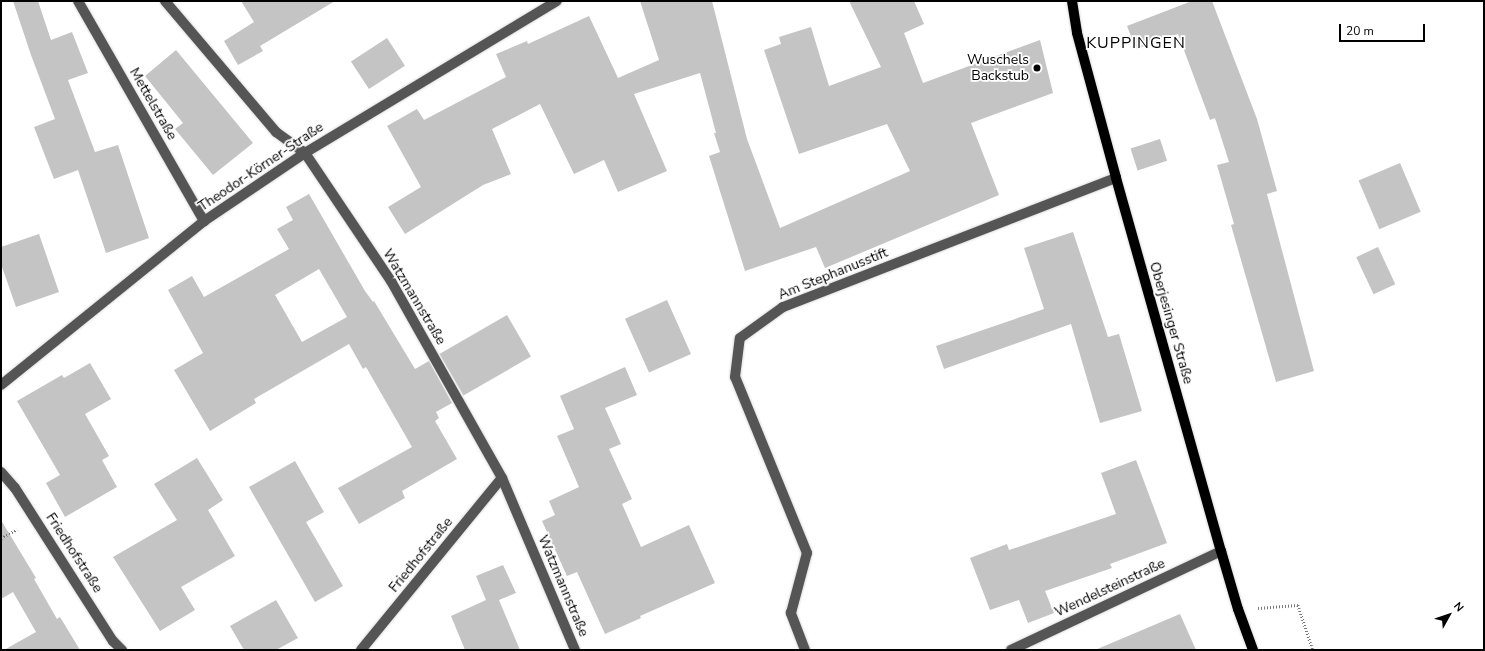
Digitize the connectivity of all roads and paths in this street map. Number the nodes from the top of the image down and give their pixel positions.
1 (78, 1) edge
2 (165, 1) edge
3 (557, 1) edge
4 (1072, 1) edge
5 (305, 153) junction
6 (1116, 178) junction
7 (204, 221) junction
8 (1, 386) edge
9 (1, 472) edge
10 (502, 478) junction
11 (1221, 551) junction
12 (1238, 609) junction
13 (122, 650) edge
14 (361, 650) edge
15 (575, 650) edge
16 (805, 650) edge
17 (1011, 650) edge
18 (1253, 650) edge
19 (1313, 650) edge

1 - 7 street, Mettelstraße
2 - 5 street, Watzmannstraße
3 - 5 street, Theodor-Körner-Straße
4 - 6 main road, Oberjesinger Straße
5 - 7 street, Theodor-Körner-Straße
5 - 10 street, Watzmannstraße
6 - 11 main road, Oberjesinger Straße
6 - 16 street, Am Stephanusstift
7 - 8 street, Theodor-Körner-Straße
9 - 13 street, Friedhofstraße
10 - 14 street, Friedhofstraße
10 - 15 street, Watzmannstraße
11 - 12 main road, Oberjesinger Straße
11 - 17 street, Wendelsteinstraße
12 - 18 main road, Oberjesinger Straße
12 - 19 path

